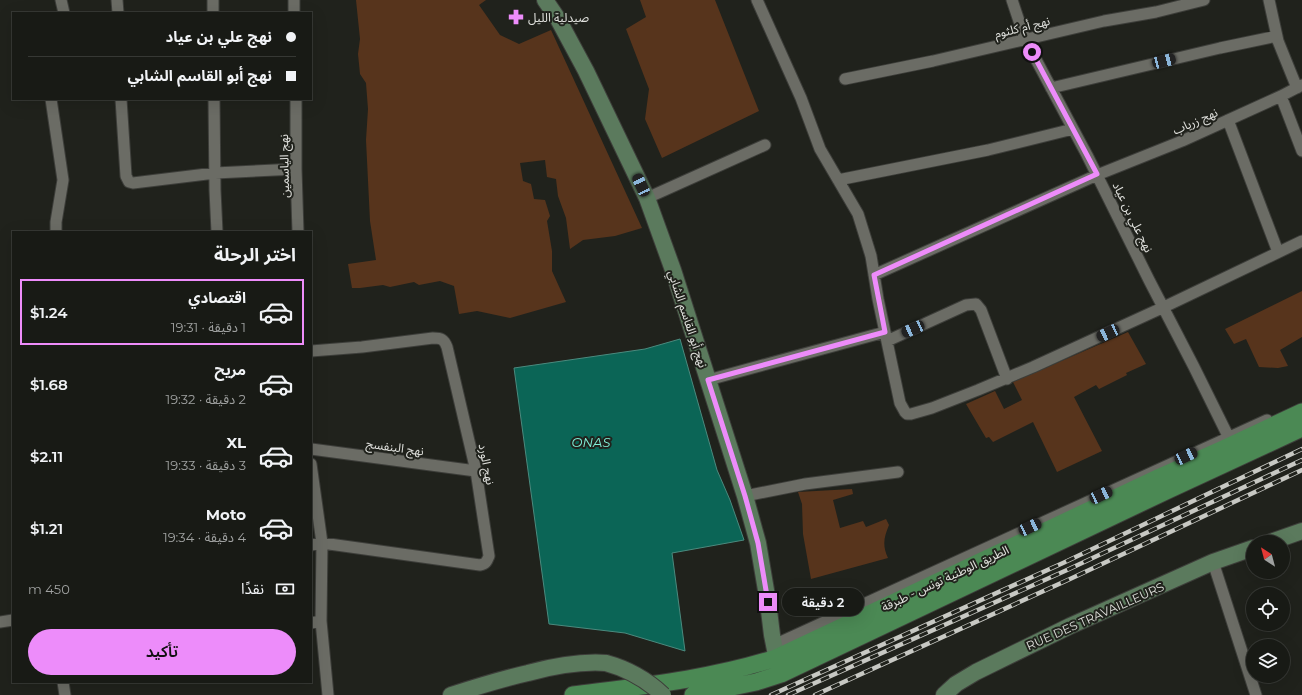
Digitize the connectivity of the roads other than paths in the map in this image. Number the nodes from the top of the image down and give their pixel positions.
1 (61, 0) edge
2 (117, 0) edge
3 (213, 0) edge
4 (294, 0) edge
5 (544, 0) edge
6 (757, 0) edge
7 (1012, 0) edge
8 (1204, 0) edge
9 (1269, 0) edge
10 (64, 12) edge
11 (118, 12) edge
12 (213, 12) edge
13 (294, 12) edge
14 (1277, 36) junction
15 (1025, 39) junction
16 (845, 79) dead end
17 (1299, 86) edge
18 (1051, 88) junction
19 (1281, 96) junction
20 (51, 100) edge
21 (121, 100) edge
22 (214, 100) edge
23 (296, 100) edge
24 (1228, 120) junction
25 (1073, 129) junction
26 (765, 146) dead end
27 (1302, 151) edge
28 (296, 169) junction
29 (215, 173) junction
30 (1097, 174) junction
31 (838, 180) junction
32 (647, 198) junction
33 (56, 231) edge
34 (217, 231) edge
35 (298, 231) edge
36 (1302, 241) edge
37 (1278, 252) junction
38 (874, 275) junction
39 (1164, 307) junction
40 (886, 337) junction
41 (312, 351) edge
42 (1007, 379) junction
43 (708, 380) junction
44 (1302, 404) edge
45 (1302, 412) edge
46 (1302, 428) edge
47 (1230, 440) junction
48 (312, 449) edge
49 (476, 471) junction
50 (898, 472) dead end
51 (312, 480) edge
52 (745, 496) junction
53 (1302, 531) edge
54 (1290, 535) edge
55 (316, 544) edge
56 (1246, 550) edge
57 (1213, 562) junction
58 (12, 620) edge
59 (0, 622) edge
60 (316, 622) edge
61 (775, 651) junction
62 (780, 674) junction
63 (64, 683) edge
64 (65, 695) edge
65 (328, 695) edge
66 (451, 695) edge
67 (573, 695) edge
68 (663, 695) edge
69 (693, 695) edge
70 (944, 695) edge
71 (1256, 695) edge

1 - 10 street
2 - 11 street
3 - 12 street
4 - 13 street
5 - 32 street, نهج أبو القاسم الشابي
6 - 31 street
7 - 15 street, نهج علي بن عياد
8 - 15 street, نهج أم كلثوم
9 - 14 street
14 - 17 street
14 - 18 street
15 - 16 street, نهج أم كلثوم
15 - 18 street, نهج علي بن عياد
17 - 19 street, نهج زرياب
18 - 25 street, نهج علي بن عياد
19 - 24 street, نهج زرياب
19 - 27 street
20 - 33 street
21 - 29 street
22 - 29 street
23 - 28 street, نهج الياسمين
24 - 30 street, نهج زرياب
24 - 37 street
25 - 30 street, نهج علي بن عياد
25 - 31 street
26 - 32 street
28 - 29 street
28 - 35 street, نهج الياسمين
29 - 34 street
30 - 38 street, نهج زرياب
30 - 39 street, نهج علي بن عياد
31 - 38 street
32 - 43 street, نهج أبو القاسم الشابي
36 - 37 street
37 - 39 street
38 - 40 street
39 - 42 street
39 - 47 street, نهج علي بن عياد
40 - 42 street
40 - 42 street
40 - 43 street
41 - 49 street, نهج الورد
43 - 52 street, نهج أبو القاسم الشابي
44 - 47 street
45 - 47 main road, الطريق الوطنية تونس - طبرقة
46 - 62 main road, الطريق الوطنية تونس - طبرقة
47 - 61 main road, الطريق الوطنية تونس - طبرقة
48 - 49 street, نهج البنفسج
49 - 55 street, نهج الورد
50 - 52 street
51 - 55 street
52 - 61 street, نهج أبو القاسم الشابي
53 - 54 street
55 - 60 street
56 - 57 street, RUE DES TRAVAILLEURS
57 - 70 street, RUE DES TRAVAILLEURS
57 - 71 street
58 - 59 street
60 - 65 street
61 - 62 street, نهج أبو القاسم الشابي
61 - 67 main road, الطريق الوطنية تونس - طبرقة
62 - 69 main road, الطريق الوطنية تونس - طبرقة
63 - 64 street
66 - 68 street, bridge

